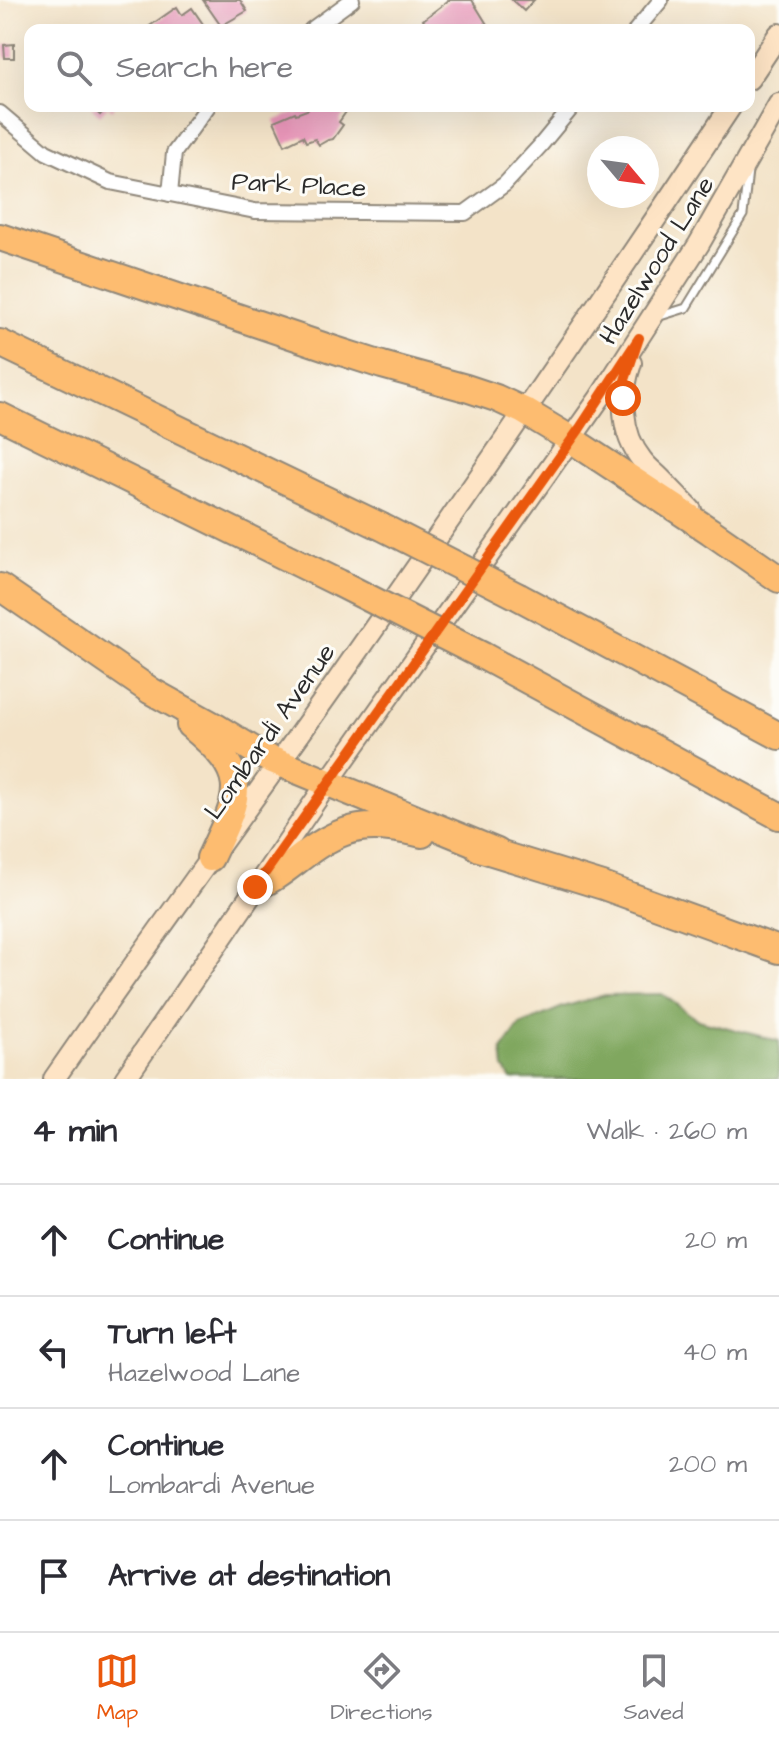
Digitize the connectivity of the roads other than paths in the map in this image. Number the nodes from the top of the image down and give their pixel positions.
1 (352, 0) edge
2 (661, 0) edge
3 (319, 24) edge
4 (641, 24) edge
5 (779, 34) edge
6 (755, 70) edge
7 (779, 104) edge
8 (204, 112) edge
9 (568, 112) edge
10 (727, 112) edge
11 (0, 113) edge
12 (170, 194) junction
13 (0, 237) edge
14 (639, 338) junction
15 (0, 343) edge
16 (524, 411) junction
17 (0, 416) edge
18 (572, 440) junction
19 (710, 531) junction
20 (779, 579) edge
21 (0, 587) edge
22 (151, 691) junction
23 (779, 736) edge
24 (278, 763) junction
25 (327, 784) junction
26 (779, 816) edge
27 (497, 852) junction
28 (210, 858) junction
29 (255, 887) junction
30 (779, 950) edge
31 (54, 1079) edge
32 (125, 1079) edge

1 - 3 street
2 - 4 street
5 - 6 main road
7 - 14 main road, Hazelwood Lane
8 - 12 street
9 - 12 street, Park Place
10 - 16 main road, Hazelwood Lane
11 - 12 street, Park Place
13 - 16 highway
14 - 18 main road, Hazelwood Lane
14 - 19 main road
15 - 23 highway, bridge
16 - 18 highway
16 - 24 main road, Lombardi Avenue
17 - 26 highway, bridge
18 - 19 highway
18 - 25 main road
19 - 20 highway
21 - 22 highway
22 - 24 highway
22 - 28 highway
24 - 25 highway
24 - 28 main road, Lombardi Avenue
25 - 27 highway
25 - 29 main road
27 - 29 highway
27 - 30 highway
28 - 31 main road, Lombardi Avenue
29 - 32 main road

